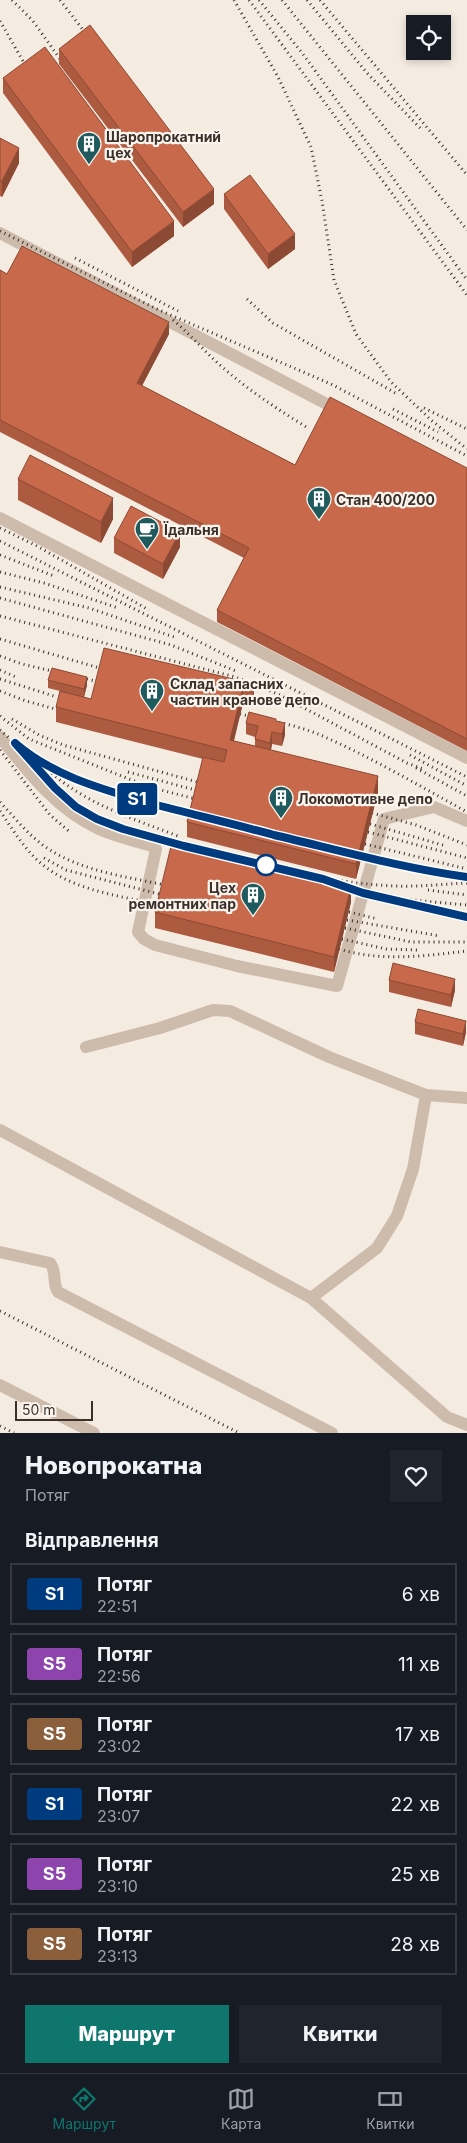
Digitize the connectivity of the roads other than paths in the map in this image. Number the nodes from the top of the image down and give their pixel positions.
1 (0, 233) edge
2 (354, 418) edge
3 (0, 518) edge
4 (0, 737) edge
5 (467, 758) edge
6 (467, 821) edge
7 (86, 1047) dead end
8 (426, 1096) junction
9 (467, 1098) edge
10 (0, 1130) edge
11 (0, 1252) edge
12 (311, 1298) junction
13 (0, 1384) edge
14 (467, 1425) edge
15 (94, 1433) edge
16 (332, 1433) edge

1 - 2 lane
3 - 5 lane
4 - 6 lane
7 - 8 lane
8 - 9 lane
8 - 12 lane
10 - 12 lane
11 - 16 lane
12 - 14 lane
13 - 15 lane

